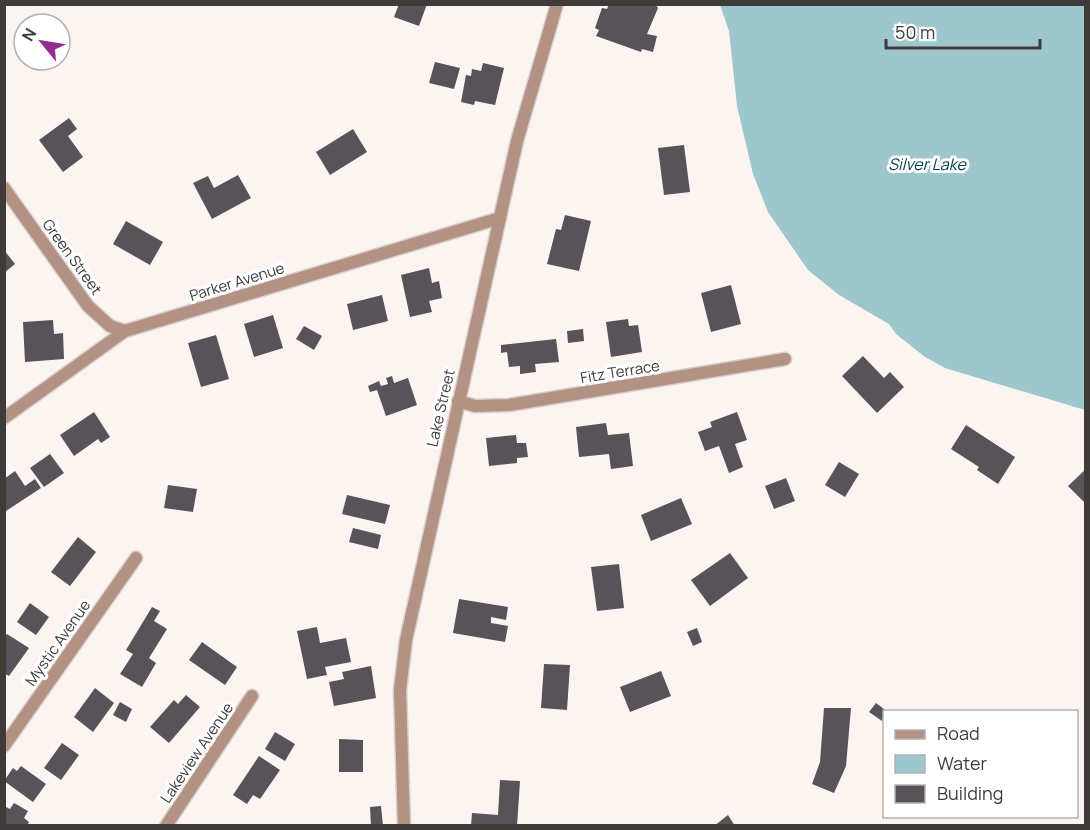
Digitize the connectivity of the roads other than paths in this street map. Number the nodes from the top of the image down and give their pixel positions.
1 (557, 4) edge
2 (4, 188) edge
3 (500, 218) junction
4 (125, 331) junction
5 (785, 359) dead end
6 (458, 401) junction
7 (4, 418) edge
8 (136, 558) dead end
9 (252, 696) dead end
10 (4, 746) edge
11 (166, 825) edge
12 (405, 825) edge

1 - 3 street, Lake Street
2 - 4 street, Green Street
3 - 4 street, Parker Avenue
3 - 6 street, Lake Street
4 - 7 street, Parker Avenue
5 - 6 street, Fitz Terrace
6 - 12 street, Lake Street
8 - 10 street, Mystic Avenue
9 - 11 street, Lakeview Avenue

